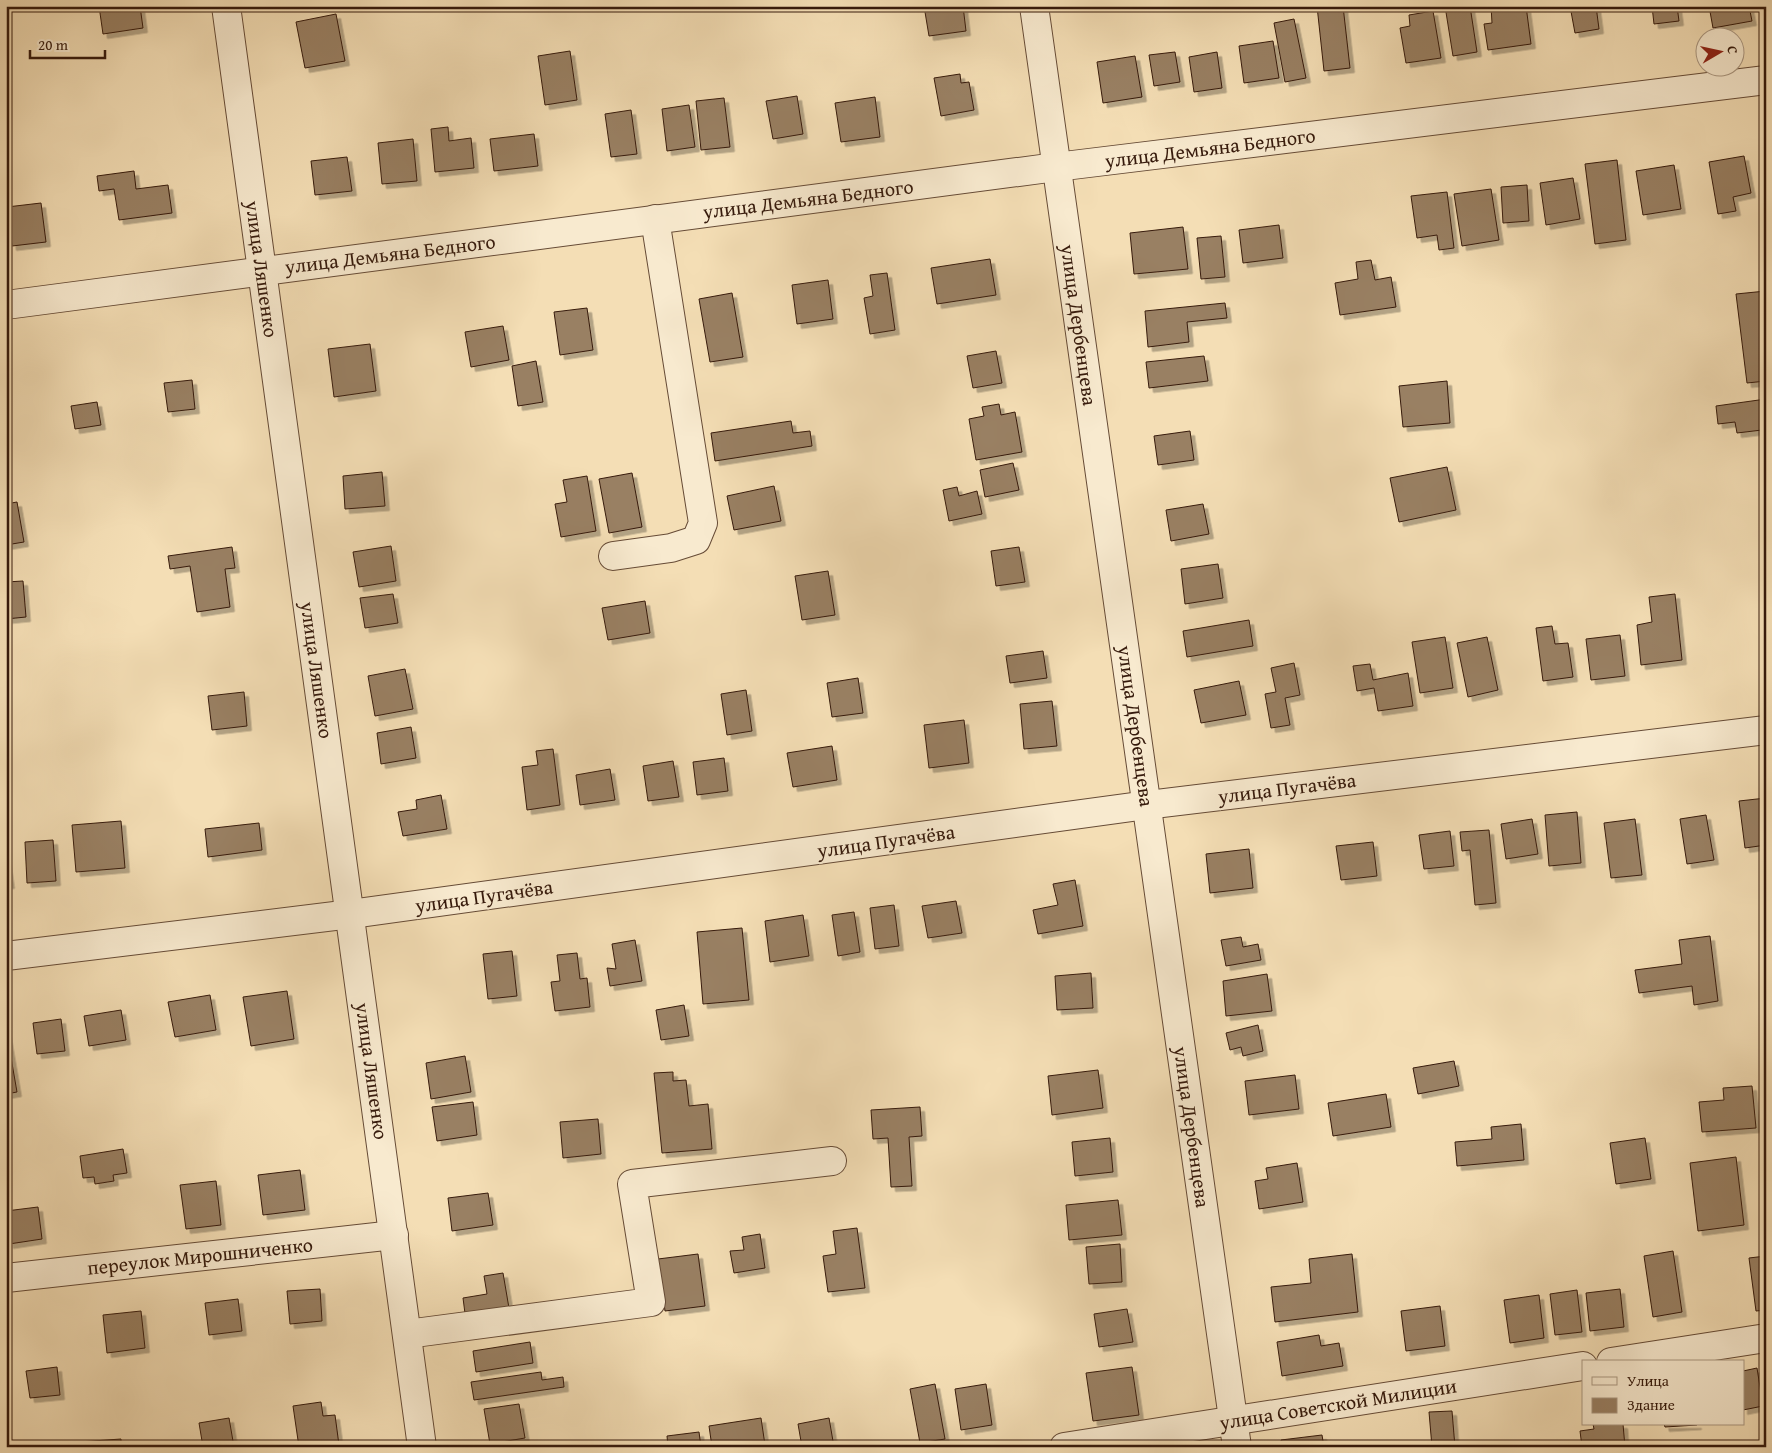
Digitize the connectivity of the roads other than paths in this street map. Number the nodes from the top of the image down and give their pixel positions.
1 (226, 6) edge
2 (1034, 6) edge
3 (1766, 80) edge
4 (1056, 167) junction
5 (655, 220) junction
6 (262, 271) junction
7 (6, 305) edge
8 (613, 556) dead end
9 (1766, 730) edge
10 (1147, 805) junction
11 (351, 914) junction
12 (6, 956) edge
13 (832, 1161) dead end
14 (394, 1235) junction
15 (6, 1278) edge
16 (407, 1334) junction
17 (1766, 1338) edge
18 (1623, 1360) edge
19 (1582, 1366) edge
20 (1234, 1420) junction
21 (422, 1447) edge
22 (1064, 1447) edge
23 (1237, 1447) edge

1 - 6 street, улица Ляшенко
2 - 4 street, улица Дербенцева
3 - 4 street, улица Демьяна Бедного
4 - 5 street, улица Демьяна Бедного
4 - 10 street, улица Дербенцева
5 - 6 street, улица Демьяна Бедного
5 - 8 street
6 - 7 street, улица Демьяна Бедного
6 - 11 street, улица Ляшенко
9 - 10 street, улица Пугачёва
10 - 11 street, улица Пугачёва
10 - 20 street, улица Дербенцева
11 - 12 street, улица Пугачёва
11 - 14 street, улица Ляшенко
13 - 16 street
14 - 15 street, переулок Мирошниченко
14 - 16 street, улица Ляшенко
16 - 21 street, улица Ляшенко
17 - 18 street
19 - 20 street, улица Советской Милиции
20 - 22 street, улица Советской Милиции
20 - 23 street, улица Дербенцева

